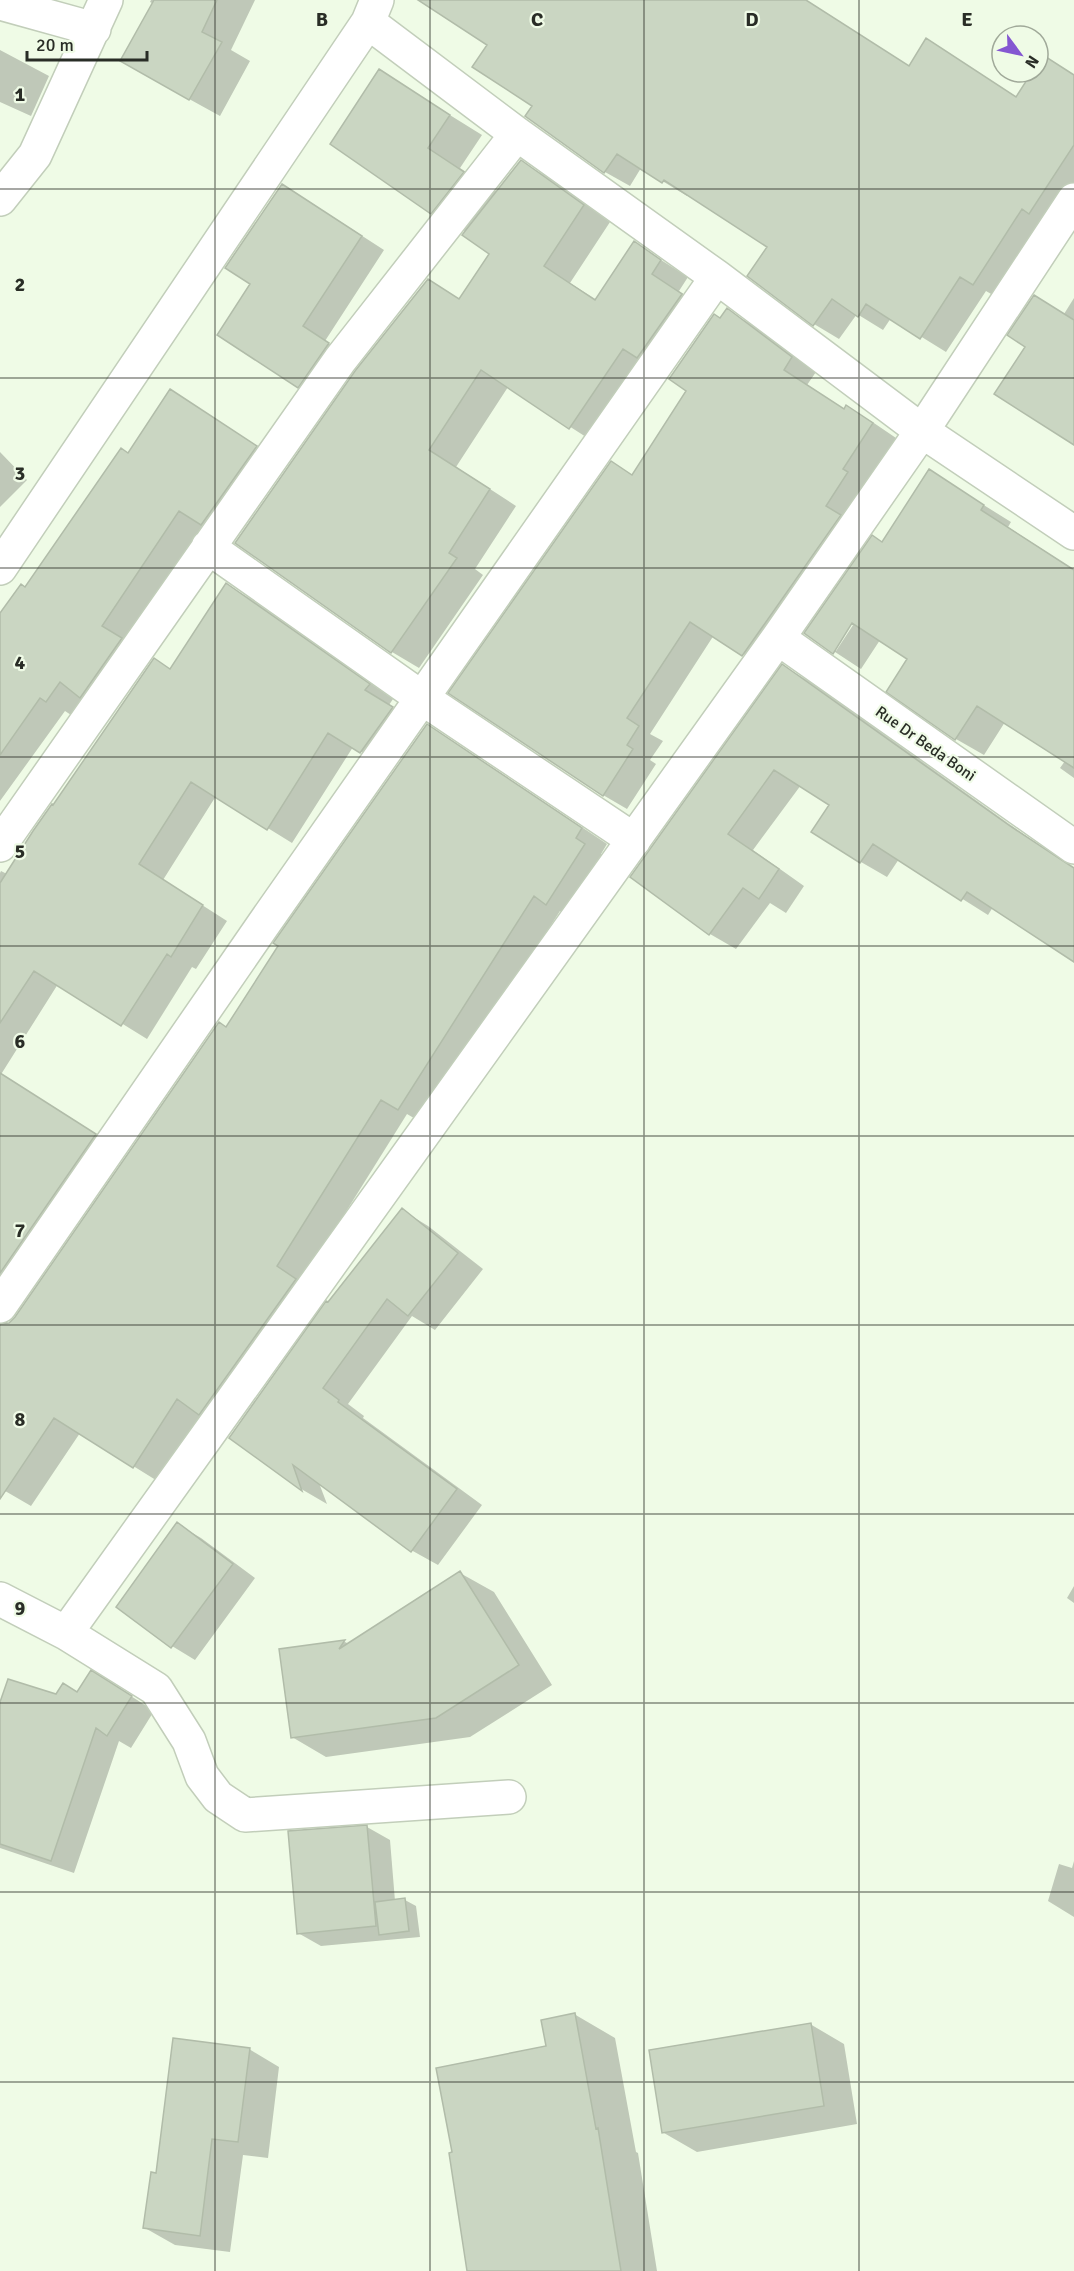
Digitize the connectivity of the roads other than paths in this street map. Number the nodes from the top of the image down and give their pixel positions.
1 (0, 3) edge
2 (372, 11) edge
3 (100, 14) edge
4 (517, 134) junction
5 (0, 199) edge
6 (1074, 200) edge
7 (717, 277) junction
8 (922, 431) junction
9 (1074, 533) edge
10 (208, 547) junction
11 (0, 568) edge
12 (778, 638) junction
13 (422, 698) junction
14 (634, 840) junction
15 (0, 845) edge
16 (1074, 847) edge
17 (0, 1306) edge
18 (0, 1599) edge
19 (66, 1633) junction
20 (509, 1797) dead end

1 - 3 street
2 - 4 street
2 - 11 street
3 - 5 street
4 - 7 street
4 - 10 street
6 - 8 street
7 - 8 street
7 - 13 street
8 - 9 street
8 - 12 street
10 - 13 street
10 - 15 street
12 - 14 street
12 - 16 street, Rue Dr Beda Boni
13 - 14 street
13 - 17 street
14 - 19 street
18 - 19 street
19 - 20 street

